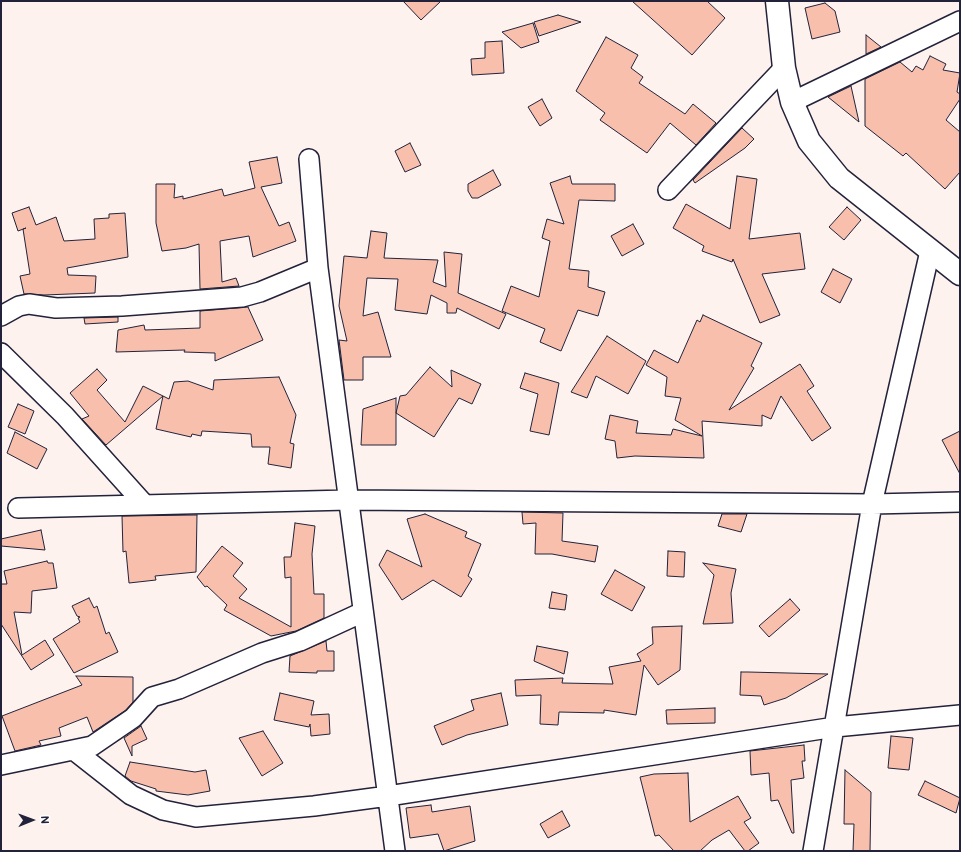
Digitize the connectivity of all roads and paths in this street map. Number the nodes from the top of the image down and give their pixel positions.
1 (777, 1) edge
2 (960, 21) edge
3 (784, 68) junction
4 (792, 102) junction
5 (309, 159) dead end
6 (668, 190) dead end
7 (930, 251) junction
8 (318, 268) junction
9 (960, 274) edge
10 (1, 316) edge
11 (1, 353) edge
12 (348, 500) junction
13 (960, 502) edge
14 (872, 504) junction
15 (145, 505) junction
16 (18, 508) dead end
17 (363, 612) junction
18 (960, 716) edge
19 (835, 727) junction
20 (75, 751) junction
21 (1, 765) edge
22 (388, 796) junction
23 (395, 851) edge
24 (813, 851) edge

1 - 3 street
2 - 4 street
3 - 4 street
3 - 6 street
4 - 7 street
5 - 8 street
7 - 9 street
7 - 14 street
8 - 10 street
8 - 12 street
11 - 15 street
12 - 14 street
12 - 15 street
12 - 17 street
13 - 14 street
14 - 19 street
15 - 16 street
17 - 20 street
17 - 22 street
18 - 19 street
19 - 22 street
19 - 24 street
20 - 21 street
20 - 22 street
22 - 23 street

